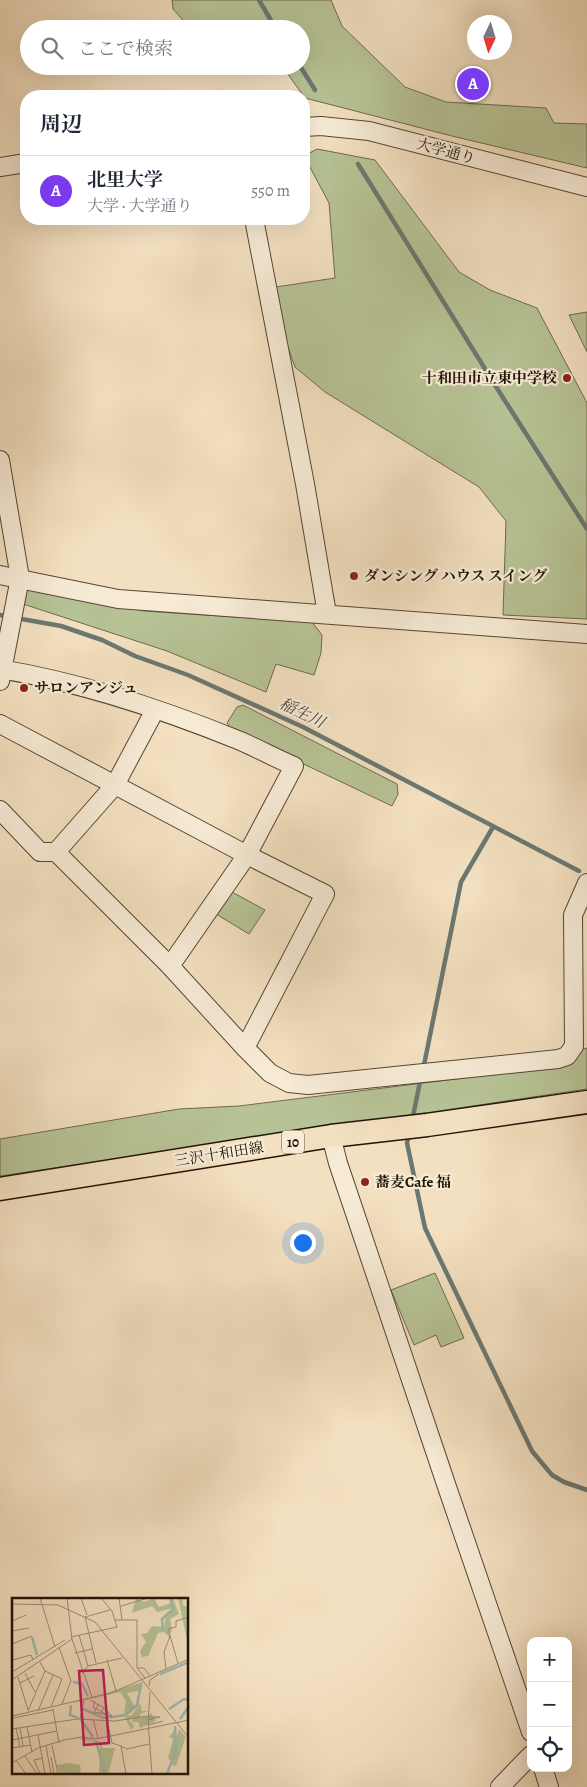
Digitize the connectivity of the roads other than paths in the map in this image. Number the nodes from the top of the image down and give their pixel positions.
1 (310, 127) edge
2 (20, 164) edge
3 (0, 167) edge
4 (587, 187) edge
5 (255, 225) edge
6 (0, 460) edge
7 (0, 575) edge
8 (20, 578) junction
9 (327, 614) junction
10 (587, 634) edge
11 (1, 673) edge
12 (155, 710) junction
13 (0, 724) edge
14 (115, 785) junction
15 (0, 810) edge
16 (56, 852) junction
17 (247, 855) junction
18 (587, 883) edge
19 (170, 966) junction
20 (245, 1048) junction
21 (587, 1102) edge
22 (331, 1136) junction
23 (0, 1190) edge
24 (529, 1727) edge
25 (527, 1759) edge
26 (544, 1772) edge
27 (500, 1787) edge
28 (549, 1787) edge

1 - 4 street, 大学通り
2 - 3 street
5 - 9 street
6 - 8 street
7 - 8 street
8 - 9 street
8 - 11 street
9 - 10 street
11 - 12 street
12 - 14 street
12 - 17 street
13 - 14 street
14 - 16 street
14 - 17 street
15 - 16 street
16 - 19 street
17 - 19 street
17 - 20 street
18 - 20 street
19 - 20 street
21 - 22 main road, 三沢十和田線 / 10
22 - 23 main road, 三沢十和田線 / 10
22 - 24 street
25 - 27 street
26 - 28 street

